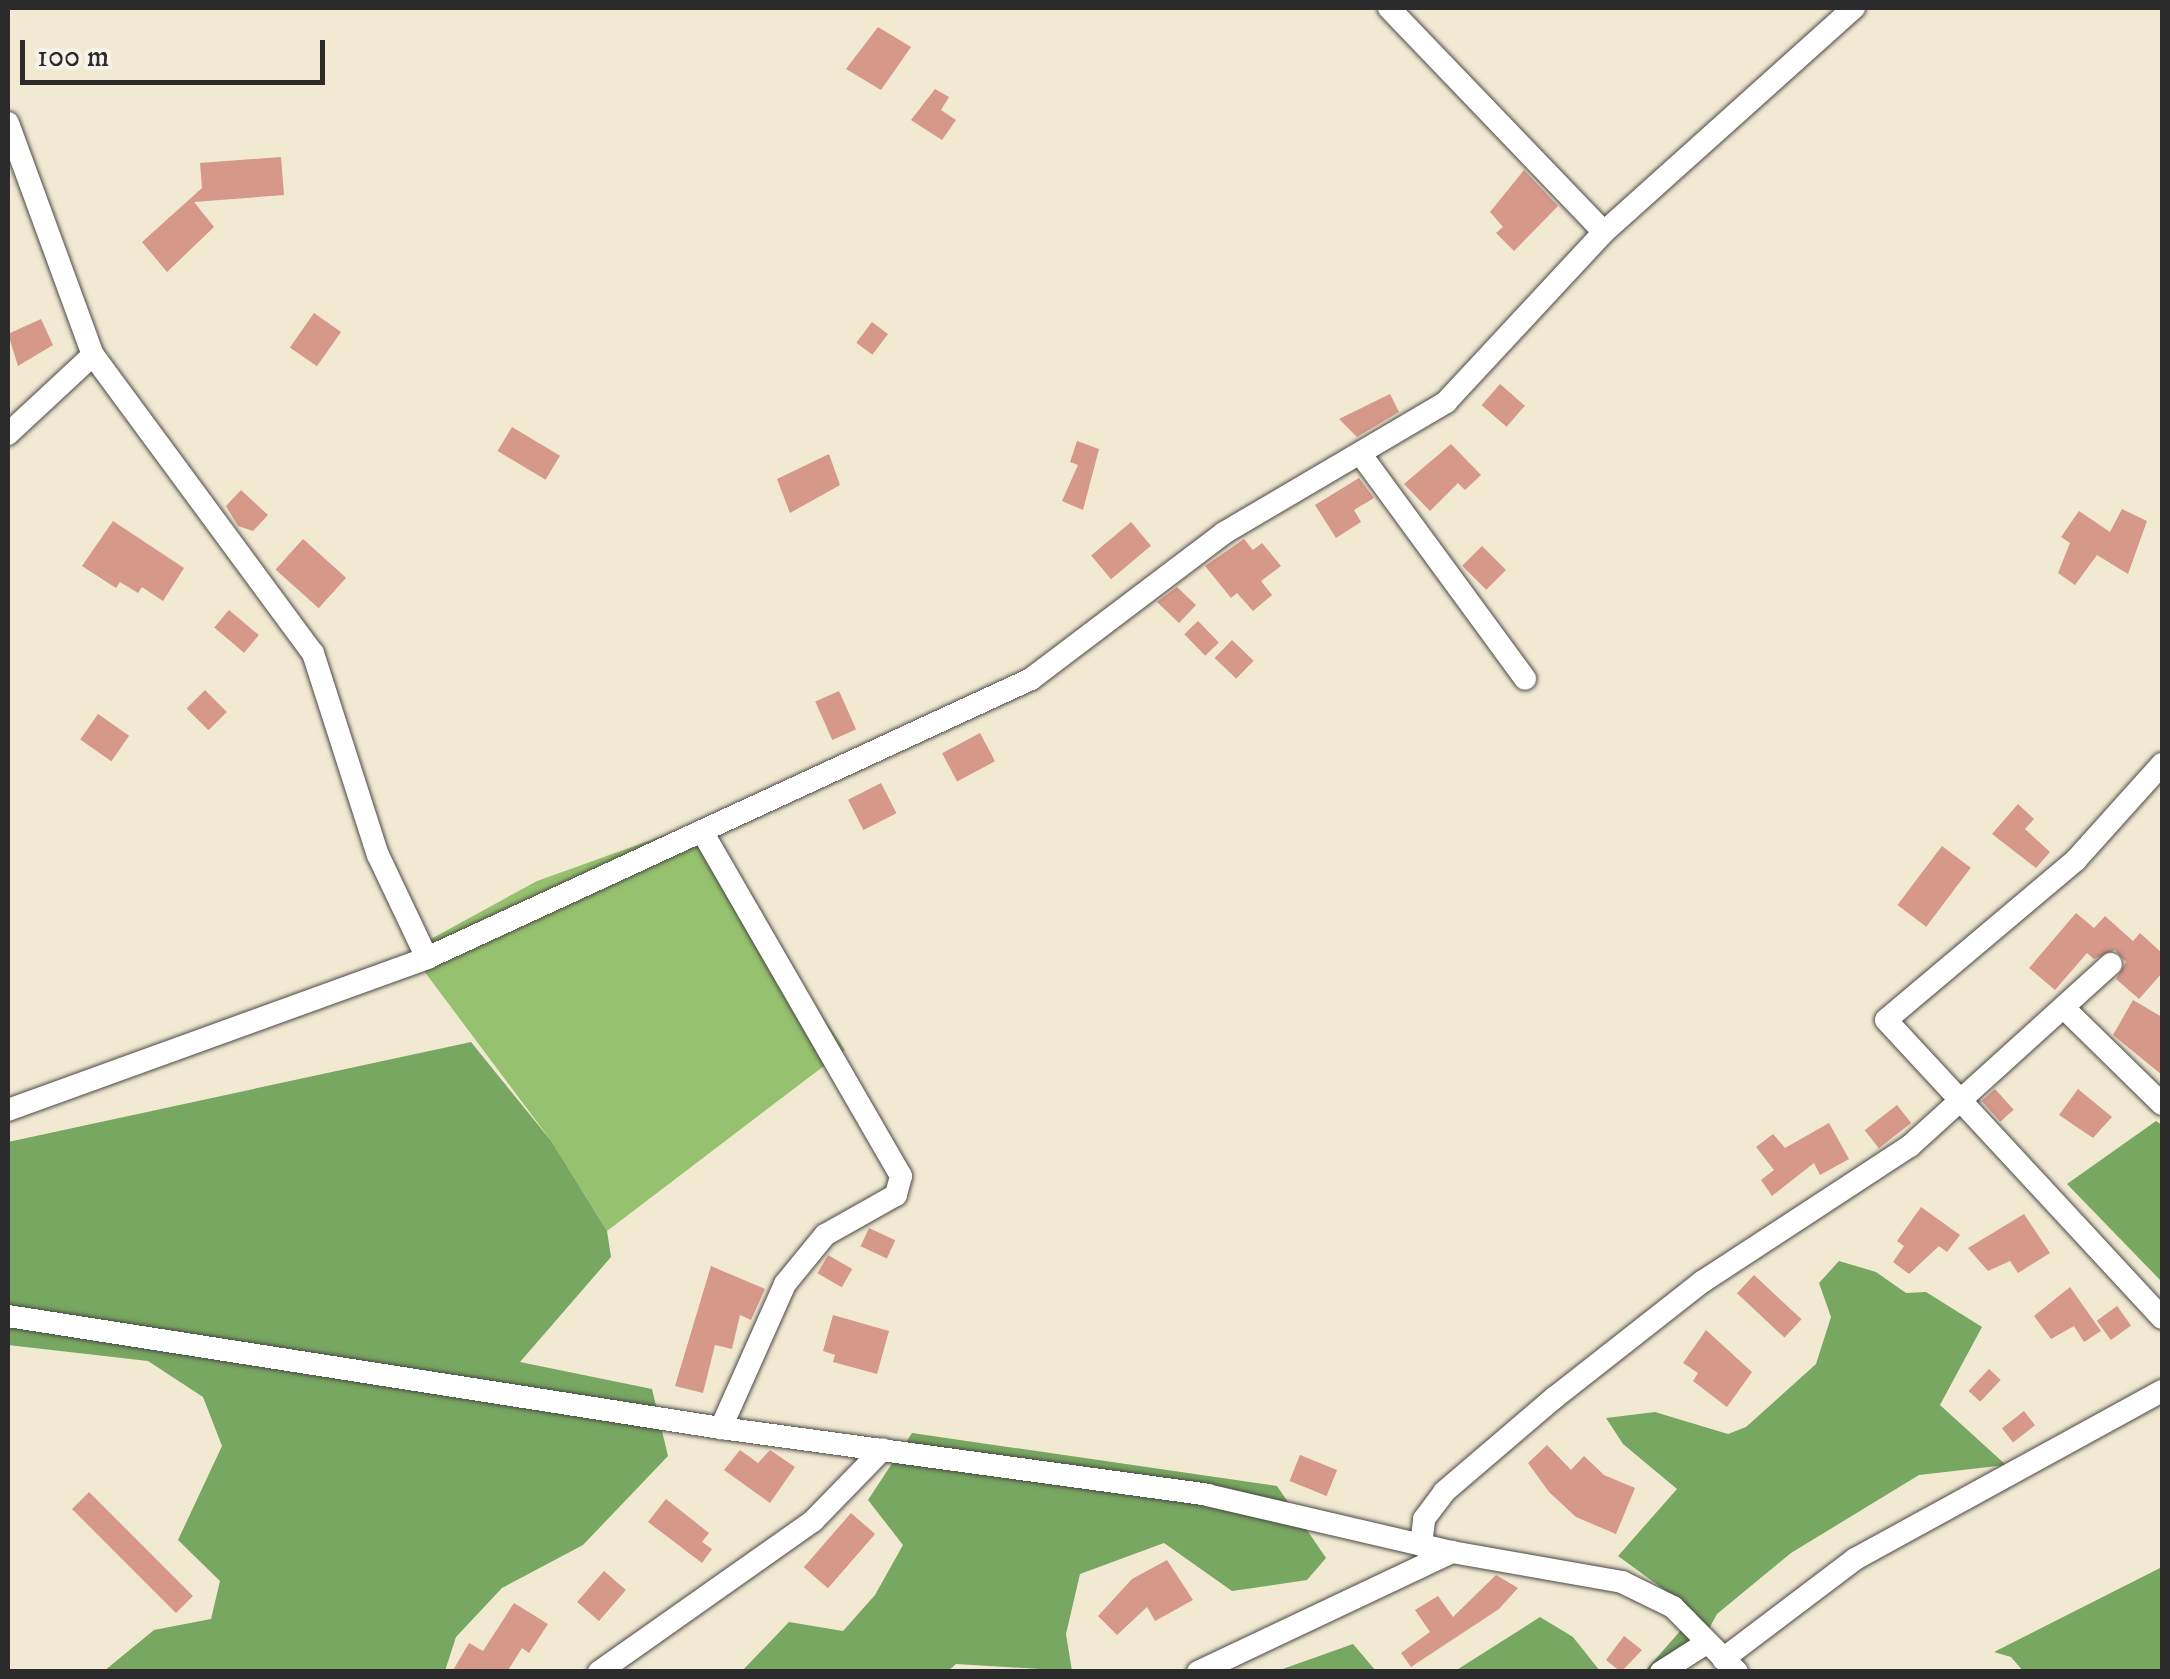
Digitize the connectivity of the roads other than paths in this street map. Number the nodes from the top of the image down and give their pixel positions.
1 (1389, 8) edge
2 (1854, 8) edge
3 (8, 123) edge
4 (1604, 232) junction
5 (93, 355) junction
6 (8, 434) edge
7 (1362, 456) junction
8 (1525, 678) dead end
9 (2162, 764) edge
10 (703, 833) junction
11 (428, 958) junction
12 (2111, 964) dead end
13 (2064, 1008) junction
14 (1961, 1104) junction
15 (2162, 1104) edge
16 (8, 1110) edge
17 (8, 1316) edge
18 (2162, 1318) edge
19 (2162, 1391) edge
20 (722, 1428) junction
21 (883, 1449) junction
22 (1421, 1544) junction
23 (1452, 1552) junction
24 (1722, 1658) edge
25 (599, 1672) edge
26 (1198, 1672) edge
27 (1662, 1672) edge

1 - 4 street
2 - 4 street
3 - 5 street
4 - 7 street
5 - 6 street
5 - 11 street
7 - 8 street
7 - 10 street
9 - 14 street
10 - 11 street
10 - 20 street
11 - 16 street
12 - 13 street
13 - 14 street
13 - 15 street
14 - 18 street
14 - 22 street
17 - 20 street
19 - 24 street
20 - 21 street
21 - 22 street
21 - 25 street
22 - 23 street
23 - 24 street
23 - 26 street
24 - 27 street

